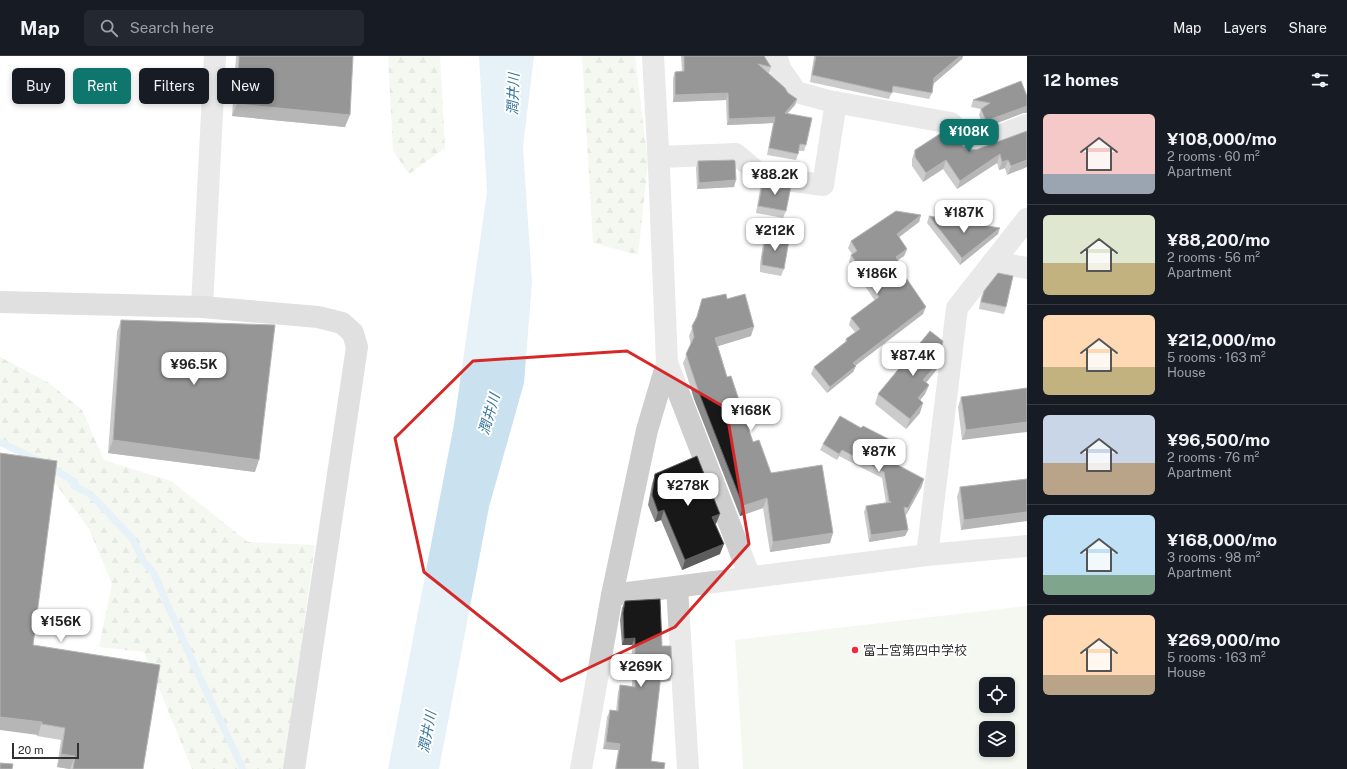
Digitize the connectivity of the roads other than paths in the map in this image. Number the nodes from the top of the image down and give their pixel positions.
1 (215, 56) edge
2 (653, 56) edge
3 (776, 56) edge
4 (836, 102) junction
5 (1027, 126) edge
6 (659, 157) junction
7 (1027, 219) edge
8 (993, 262) junction
9 (1027, 268) edge
10 (0, 302) edge
11 (202, 307) junction
12 (666, 363) junction
13 (1027, 546) edge
14 (927, 555) junction
15 (750, 577) junction
16 (677, 586) junction
17 (612, 595) junction
18 (294, 769) edge
19 (581, 769) edge
20 (688, 769) edge

1 - 11 street
2 - 6 street
3 - 4 street
4 - 5 street
4 - 6 street
6 - 12 street
7 - 8 street
8 - 9 street
8 - 14 street
10 - 11 street
11 - 18 street
12 - 15 street
12 - 17 street
13 - 14 street
14 - 15 street
15 - 16 street
16 - 17 street
16 - 20 street
17 - 19 street

